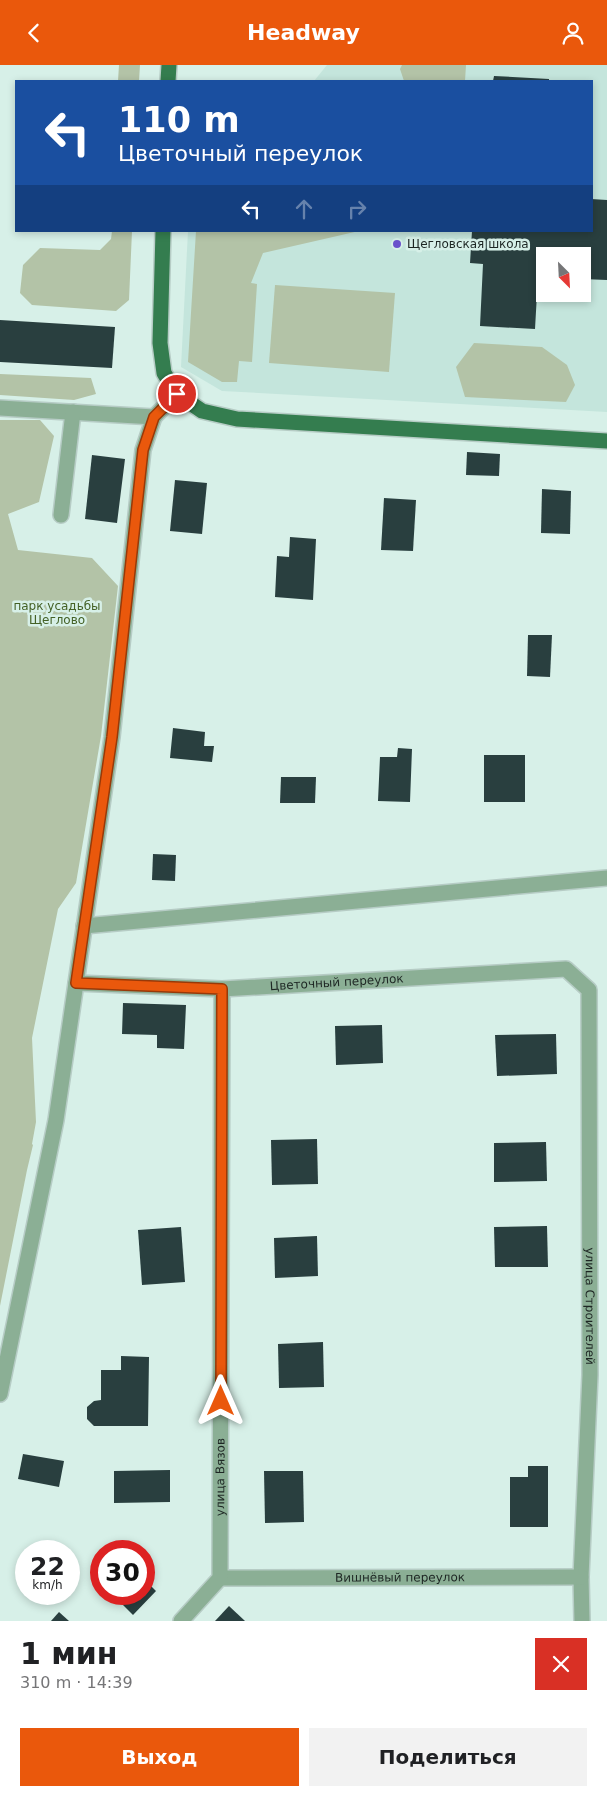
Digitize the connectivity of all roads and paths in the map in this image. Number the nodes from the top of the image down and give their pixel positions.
1 (169, 65) edge
2 (168, 80) edge
3 (163, 232) edge
4 (177, 394) junction
5 (0, 408) edge
6 (73, 412) junction
7 (154, 417) junction
8 (607, 441) edge
9 (61, 515) dead end
10 (607, 878) edge
11 (84, 926) junction
12 (76, 983) junction
13 (222, 989) junction
14 (589, 990) joint
15 (0, 1394) edge
16 (581, 1577) junction
17 (220, 1578) junction
18 (181, 1621) edge
19 (582, 1621) edge

1 - 2 main road
3 - 4 main road
4 - 7 street
4 - 8 main road
5 - 6 street
6 - 7 street
6 - 9 street
7 - 11 street
10 - 11 street
11 - 12 street
12 - 13 street, Цветочный переулок
12 - 15 street
13 - 14 street, Цветочный переулок
13 - 17 street, улица Вязов
14 - 16 street, улица Строителей
16 - 17 street, Вишнёвый переулок
16 - 19 street, улица Строителей
17 - 18 street

